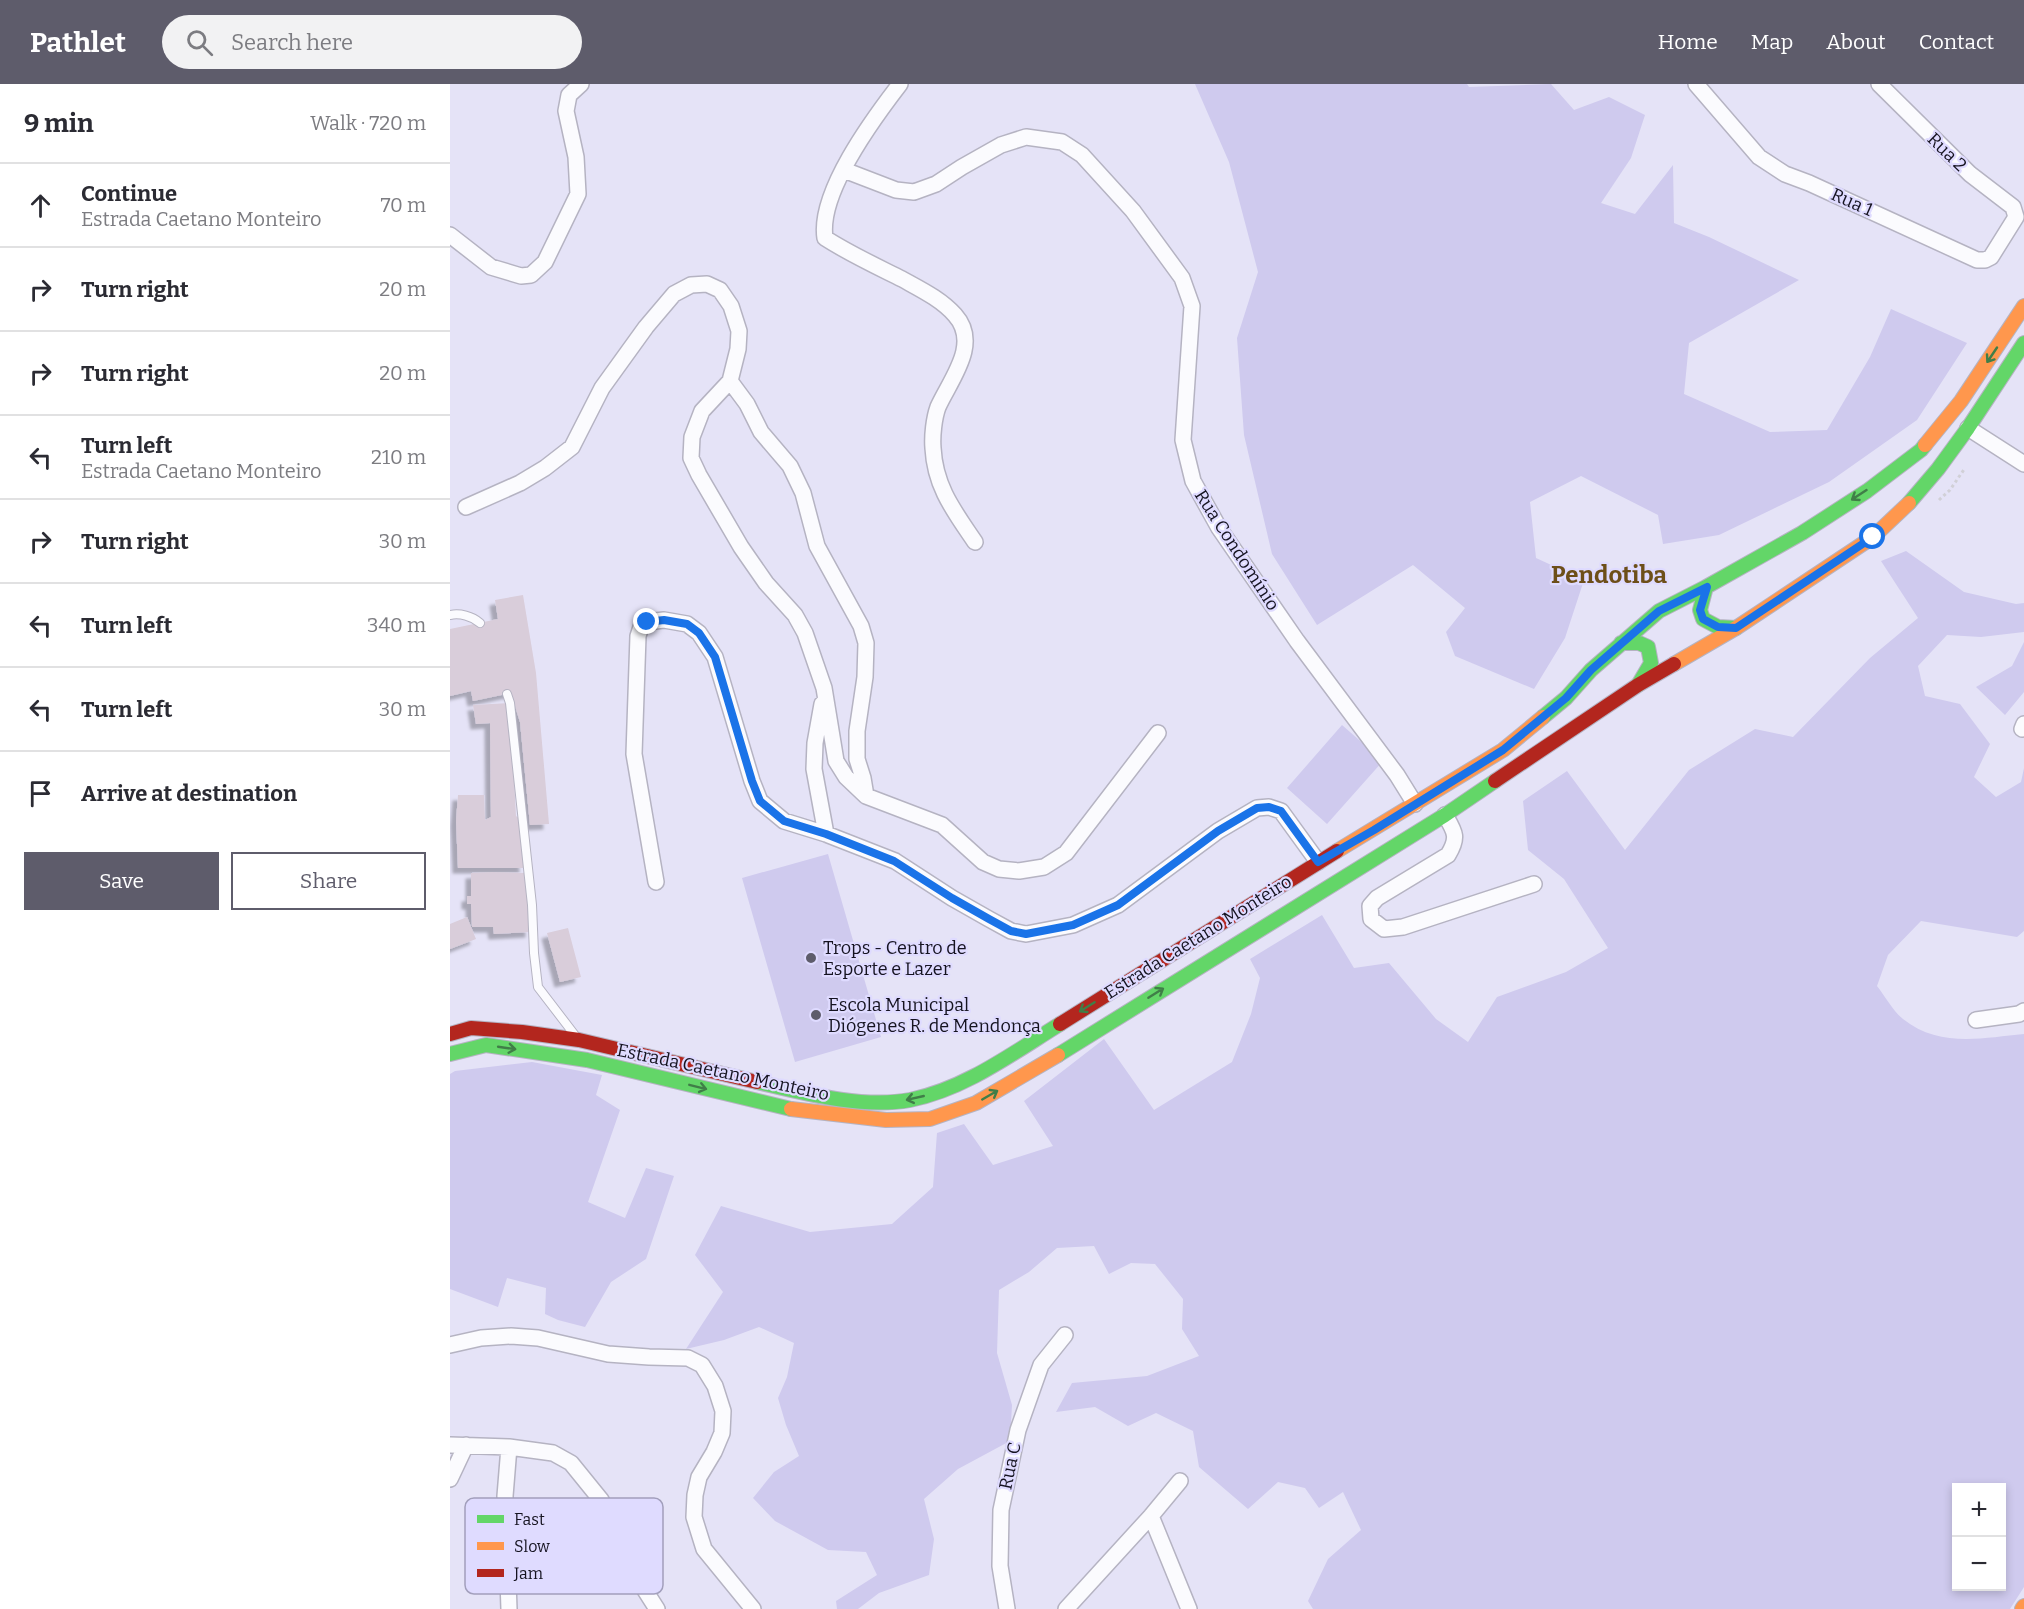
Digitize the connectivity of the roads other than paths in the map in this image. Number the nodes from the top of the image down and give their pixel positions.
1 (581, 84) edge
2 (900, 84) edge
3 (1696, 84) edge
4 (1879, 84) edge
5 (844, 170) junction
6 (2020, 219) edge
7 (450, 235) edge
8 (2024, 306) edge
9 (2024, 343) edge
10 (730, 381) junction
11 (1968, 428) junction
12 (2024, 464) edge
13 (466, 507) dead end
14 (975, 542) dead end
15 (1707, 587) junction
16 (450, 615) edge
17 (480, 623) dead end
18 (1736, 628) junction
19 (1621, 643) junction
20 (1638, 685) junction
21 (824, 688) junction
22 (507, 694) dead end
23 (1158, 733) dead end
24 (866, 796) junction
25 (1415, 804) junction
26 (1445, 815) junction
27 (826, 834) junction
28 (1318, 862) junction
29 (656, 882) dead end
30 (1534, 884) dead end
31 (2024, 1011) edge
32 (1976, 1020) dead end
33 (450, 1034) edge
34 (579, 1040) junction
35 (450, 1054) edge
36 (1065, 1335) dead end
37 (450, 1345) edge
38 (450, 1445) edge
39 (466, 1446) junction
40 (509, 1448) junction
41 (450, 1479) edge
42 (1180, 1481) dead end
43 (505, 1498) edge
44 (599, 1498) edge
45 (1151, 1516) junction
46 (509, 1594) edge
47 (647, 1594) edge
48 (510, 1609) edge
49 (657, 1609) edge
50 (753, 1609) edge
51 (1007, 1609) edge
52 (1066, 1609) edge
53 (1189, 1609) edge

1 - 7 street
2 - 5 street
3 - 6 street, Rua 1
4 - 6 street, Rua 2
5 - 14 street
5 - 25 street, Rua Condomínio
8 -> 15 main road, Estrada Caetano Monteiro
9 - 11 main road, Estrada Caetano Monteiro
10 - 13 street
10 - 21 street
10 - 24 street
11 - 12 street
11 - 18 main road, Estrada Caetano Monteiro
15 - 18 main road
15 - 19 main road, Estrada Caetano Monteiro
16 - 17 lane
18 - 20 main road, Estrada Caetano Monteiro
19 - 20 main road
19 - 25 main road, Estrada Caetano Monteiro
20 - 26 main road, Estrada Caetano Monteiro
21 - 24 street
21 - 27 street
22 - 34 lane
23 - 24 street
25 - 28 main road, Estrada Caetano Monteiro
26 - 30 street
35 -> 26 main road, Estrada Caetano Monteiro
27 - 28 street
27 - 29 street
28 -> 34 main road, Estrada Caetano Monteiro
31 - 32 street
33 - 34 main road, Estrada Caetano Monteiro
36 - 51 street, Rua C
37 - 50 street
38 - 39 street
39 - 40 street
39 - 41 street
40 - 43 street
40 - 44 street
42 - 45 street
45 - 52 street
45 - 53 street
46 - 48 street
47 - 49 street

